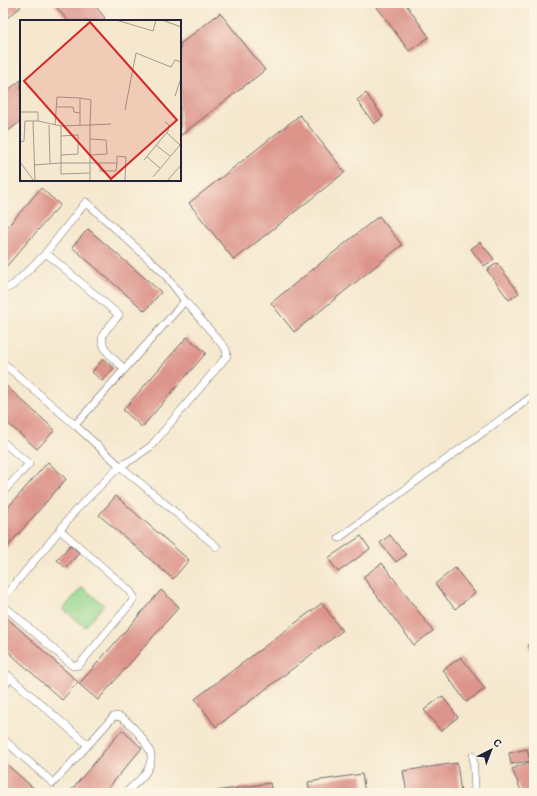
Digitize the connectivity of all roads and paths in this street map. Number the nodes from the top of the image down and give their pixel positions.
1 (46, 253) junction
2 (3, 290) edge
3 (184, 301) junction
4 (3, 363) edge
5 (125, 369) junction
6 (534, 395) edge
7 (75, 425) junction
8 (3, 442) edge
9 (120, 466) junction
10 (3, 492) edge
11 (60, 530) junction
12 (339, 538) dead end
13 (217, 547) dead end
14 (3, 598) edge
15 (3, 605) edge
16 (3, 671) edge
17 (11, 678) junction
18 (3, 687) edge
19 (3, 739) edge
20 (88, 745) junction
21 (473, 756) dead end
22 (125, 793) edge
23 (473, 793) edge

1 - 2 lane
1 - 3 lane
1 - 5 lane
3 - 5 lane
3 - 9 lane
4 - 7 lane
5 - 7 lane
6 - 12 lane
7 - 9 lane
8 - 10 lane
9 - 11 lane
9 - 13 lane
11 - 14 lane
11 - 15 lane
16 - 17 lane
17 - 18 lane
17 - 20 lane
19 - 20 lane
20 - 22 lane
21 - 23 lane

